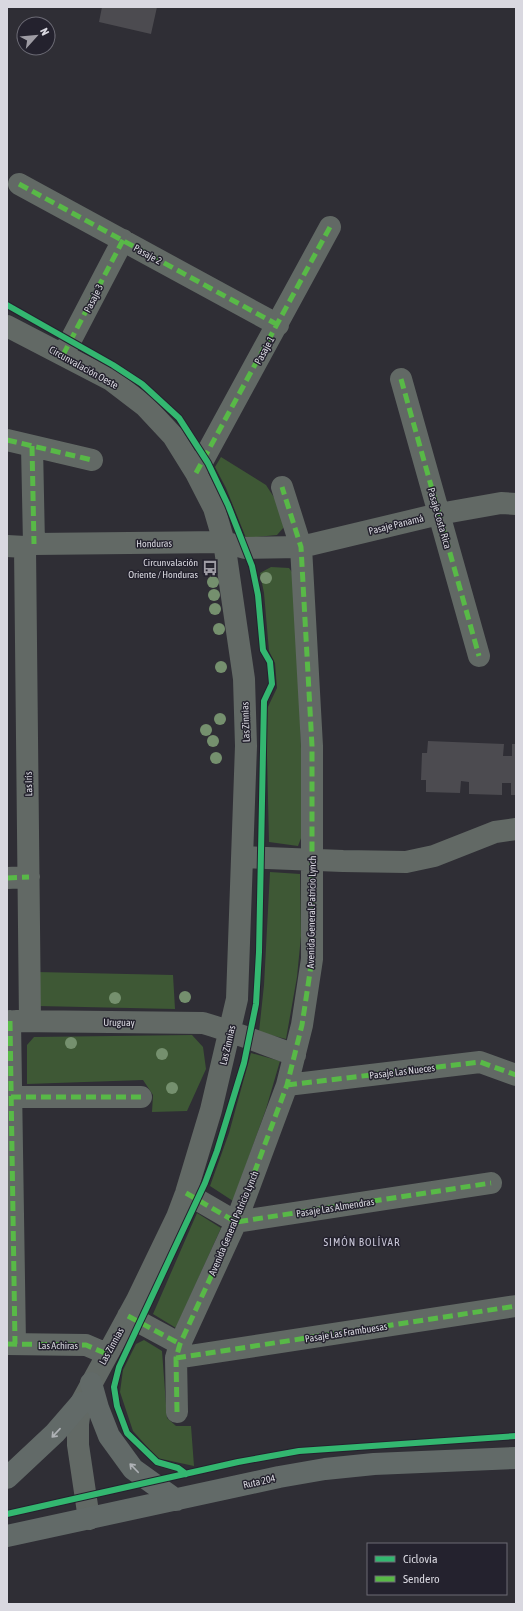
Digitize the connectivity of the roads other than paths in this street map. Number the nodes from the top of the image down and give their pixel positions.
1 (19, 184) dead end
2 (330, 227) dead end
3 (123, 240) junction
4 (278, 325) junction
5 (7, 326) edge
6 (64, 356) junction
7 (401, 379) dead end
8 (7, 440) edge
9 (32, 446) junction
10 (92, 460) dead end
11 (196, 473) junction
12 (282, 487) dead end
13 (516, 504) edge
14 (439, 514) junction
15 (224, 542) junction
16 (22, 546) edge
17 (301, 547) junction
18 (479, 656) dead end
19 (516, 829) edge
20 (244, 857) junction
21 (312, 860) junction
22 (29, 877) junction
23 (7, 878) edge
24 (16, 1021) edge
25 (230, 1031) junction
26 (295, 1055) junction
27 (516, 1075) edge
28 (287, 1085) junction
29 (11, 1096) junction
30 (142, 1097) dead end
31 (9, 1170) edge
32 (491, 1183) dead end
33 (186, 1193) junction
34 (236, 1222) junction
35 (516, 1306) edge
36 (128, 1316) junction
37 (11, 1344) edge
38 (178, 1351) junction
39 (107, 1354) junction
40 (91, 1383) junction
41 (81, 1403) junction
42 (178, 1412) dead end
43 (516, 1458) edge
44 (7, 1478) edge
45 (176, 1500) junction
46 (89, 1519) junction
47 (7, 1536) edge

1 - 3 street, Pasaje 2
2 - 4 street, Pasaje 1
3 - 4 street, Pasaje 2
3 - 6 street, Pasaje 3
4 - 11 street, Pasaje 1
5 - 6 street, Circunvalación Oeste
6 - 11 street, Circunvalación Oeste
7 - 14 street, Pasaje Costa Rica
8 - 9 street
9 - 10 street
9 - 16 street, Las Iris
11 - 15 street, Circunvalación Oeste
12 - 17 street, Avenida General Patricio Lynch
13 - 14 street, Pasaje Panamá
14 - 17 street, Pasaje Panamá
14 - 18 street, Pasaje Costa Rica
15 - 16 street, Honduras
15 - 17 street, Honduras
15 - 20 street, Las Zinnias
16 - 22 street, Las Iris
17 - 21 street, Avenida General Patricio Lynch
19 - 21 street
20 - 21 street
20 - 25 street, Las Zinnias
21 - 26 street, Avenida General Patricio Lynch
22 - 23 street
22 - 24 street, Las Iris
24 - 25 street, Uruguay
24 - 29 street, Las Iris
25 - 26 street, Uruguay
25 - 33 street, Las Zinnias
26 - 28 street, Avenida General Patricio Lynch
27 - 28 street, Pasaje Las Nueces
28 - 34 street, Avenida General Patricio Lynch
29 - 30 street
29 - 31 street, Las Iris
31 - 37 street, Las Iris
32 - 34 street, Pasaje Las Almendras
33 - 34 street
33 - 36 street, Las Zinnias
34 - 38 street, Avenida General Patricio Lynch
35 - 38 street, Pasaje Las Frambuesas
36 - 38 street
36 - 39 street, Las Zinnias
37 - 39 street, Las Achiras
38 - 42 street, Avenida General Patricio Lynch
39 - 40 street, Las Zinnias
40 - 41 street, Las Zinnias
45 -> 40 main road
41 -> 44 main road
41 - 46 street, Las Zinnias
43 - 45 main road, Ruta 204
45 - 46 main road, Ruta 204
46 - 47 main road, Ruta 204

